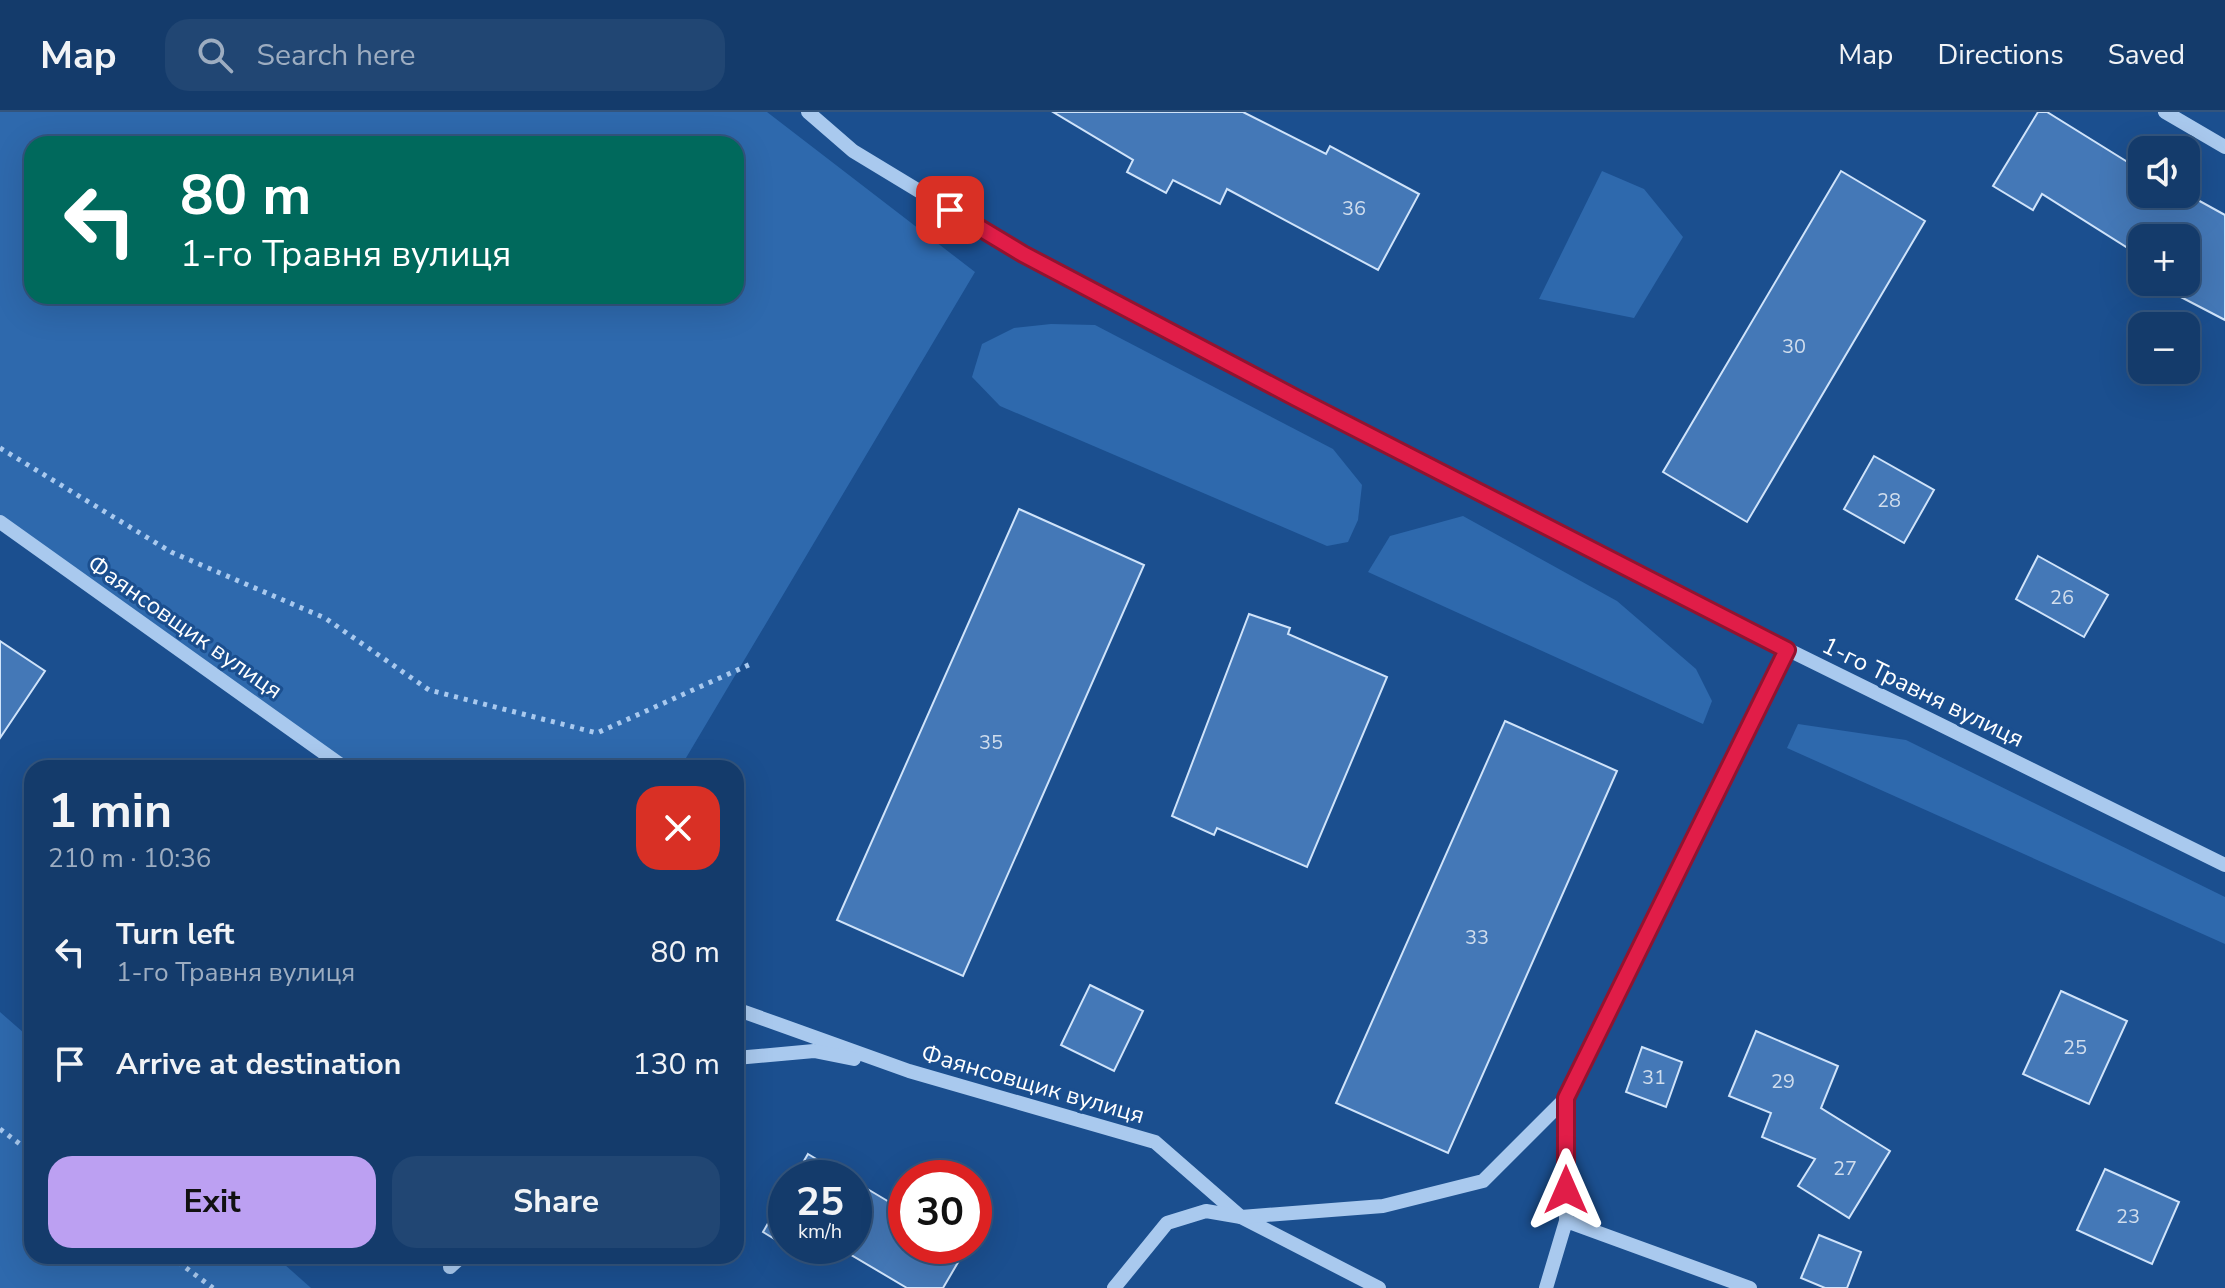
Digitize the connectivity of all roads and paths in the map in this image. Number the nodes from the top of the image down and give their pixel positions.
1 (808, 112) edge
2 (2165, 112) edge
3 (2225, 147) edge
4 (0, 448) edge
5 (0, 522) edge
6 (1787, 650) junction
7 (753, 663) dead end
8 (334, 760) edge
9 (2225, 865) edge
10 (744, 1012) edge
11 (744, 1057) edge
12 (909, 1071) junction
13 (1566, 1098) junction
14 (0, 1129) edge
15 (24, 1147) edge
16 (1241, 1217) junction
17 (1566, 1221) junction
18 (181, 1264) edge
19 (213, 1288) edge
20 (1114, 1288) edge
21 (1379, 1288) edge
22 (1546, 1288) edge
23 (1750, 1288) edge

1 - 6 street, 1-го Травня вулиця
2 - 3 street
4 - 7 path
5 - 8 street, Фаянсовщик вулиця
6 - 9 street, 1-го Травня вулиця
6 - 13 street
10 - 12 street, Фаянсовщик вулиця
11 - 12 street
12 - 16 street, Фаянсовщик вулиця
13 - 16 street
13 - 17 street
14 - 15 path
16 - 20 street
16 - 21 street, Фаянсовщик вулиця
17 - 22 street
17 - 23 street
18 - 19 path

